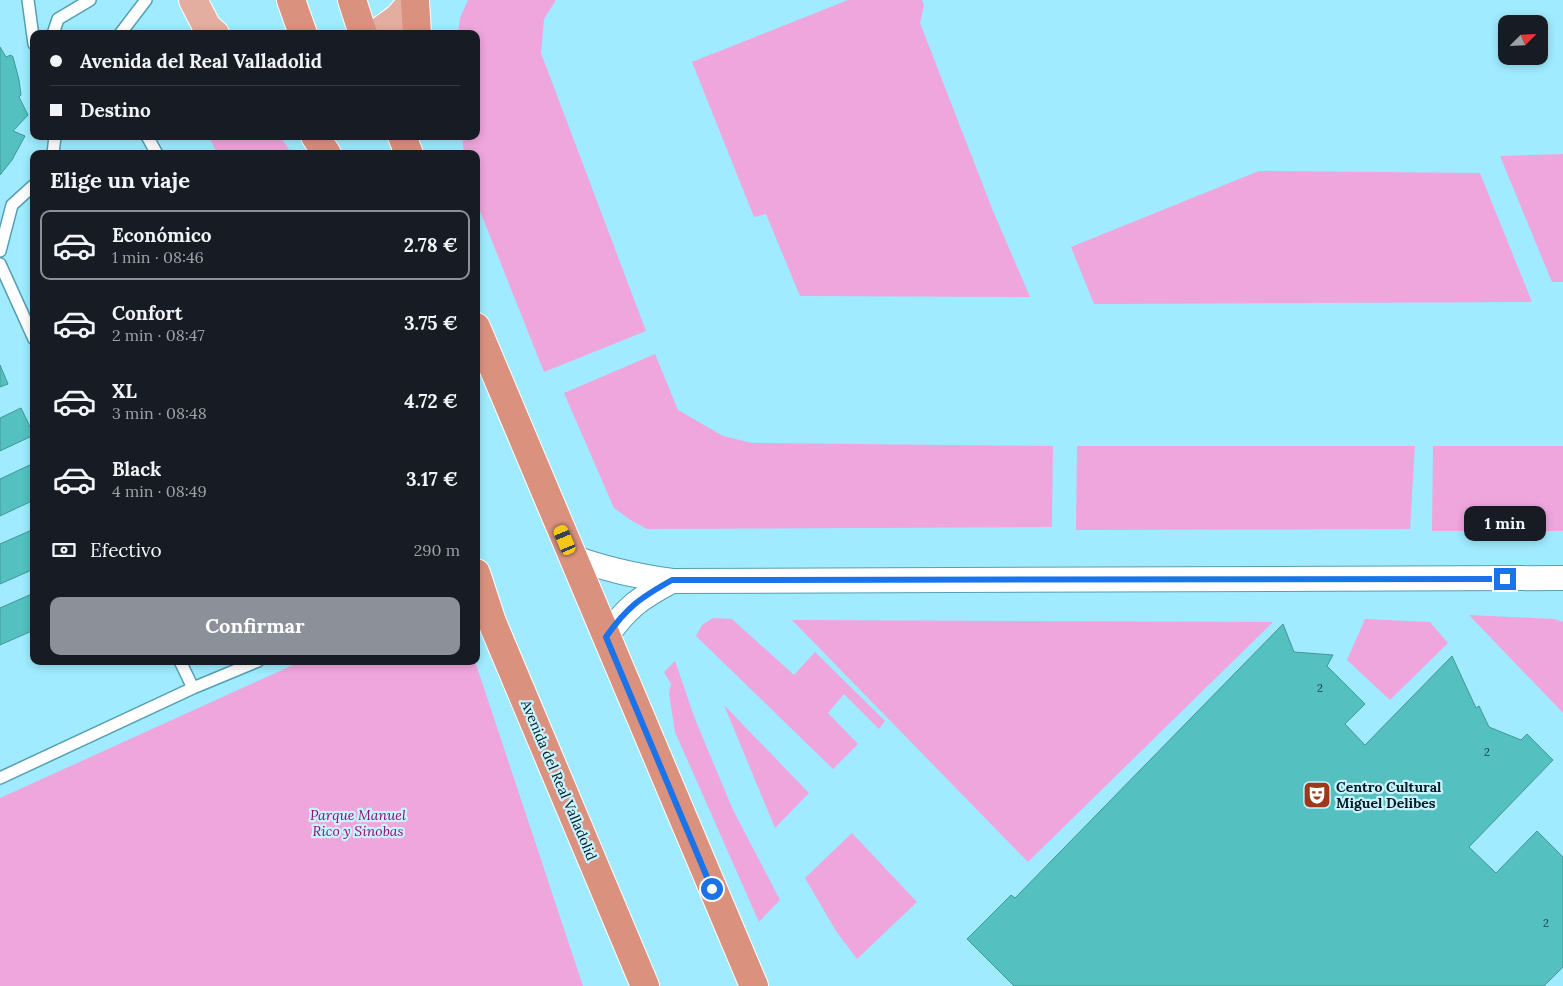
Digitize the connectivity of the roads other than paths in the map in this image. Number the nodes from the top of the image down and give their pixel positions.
1 (28, 0) edge
2 (90, 0) edge
3 (146, 0) edge
4 (193, 0) edge
5 (291, 0) edge
6 (352, 0) edge
7 (414, 0) edge
8 (32, 30) edge
9 (54, 30) edge
10 (123, 30) edge
11 (210, 30) edge
12 (302, 30) edge
13 (362, 30) edge
14 (382, 30) edge
15 (417, 30) edge
16 (30, 189) edge
17 (0, 250) edge
18 (0, 264) edge
19 (30, 330) edge
20 (480, 337) edge
21 (572, 557) junction
22 (1563, 578) edge
23 (672, 580) junction
24 (480, 585) edge
25 (606, 637) junction
26 (182, 665) edge
27 (248, 665) edge
28 (193, 688) junction
29 (0, 778) edge
30 (645, 986) edge
31 (754, 986) edge

1 - 8 lane
2 - 9 lane
3 - 10 lane
4 - 11 main road
5 - 12 highway
6 - 13 highway
7 - 14 main road
7 - 15 highway
16 - 17 lane
18 - 19 lane
20 - 21 highway
21 - 23 street
21 - 25 highway
22 - 23 street
23 - 25 street
24 - 30 highway, Avenida del Real Valladolid
25 - 31 highway
26 - 28 lane
27 - 28 lane
28 - 29 lane

